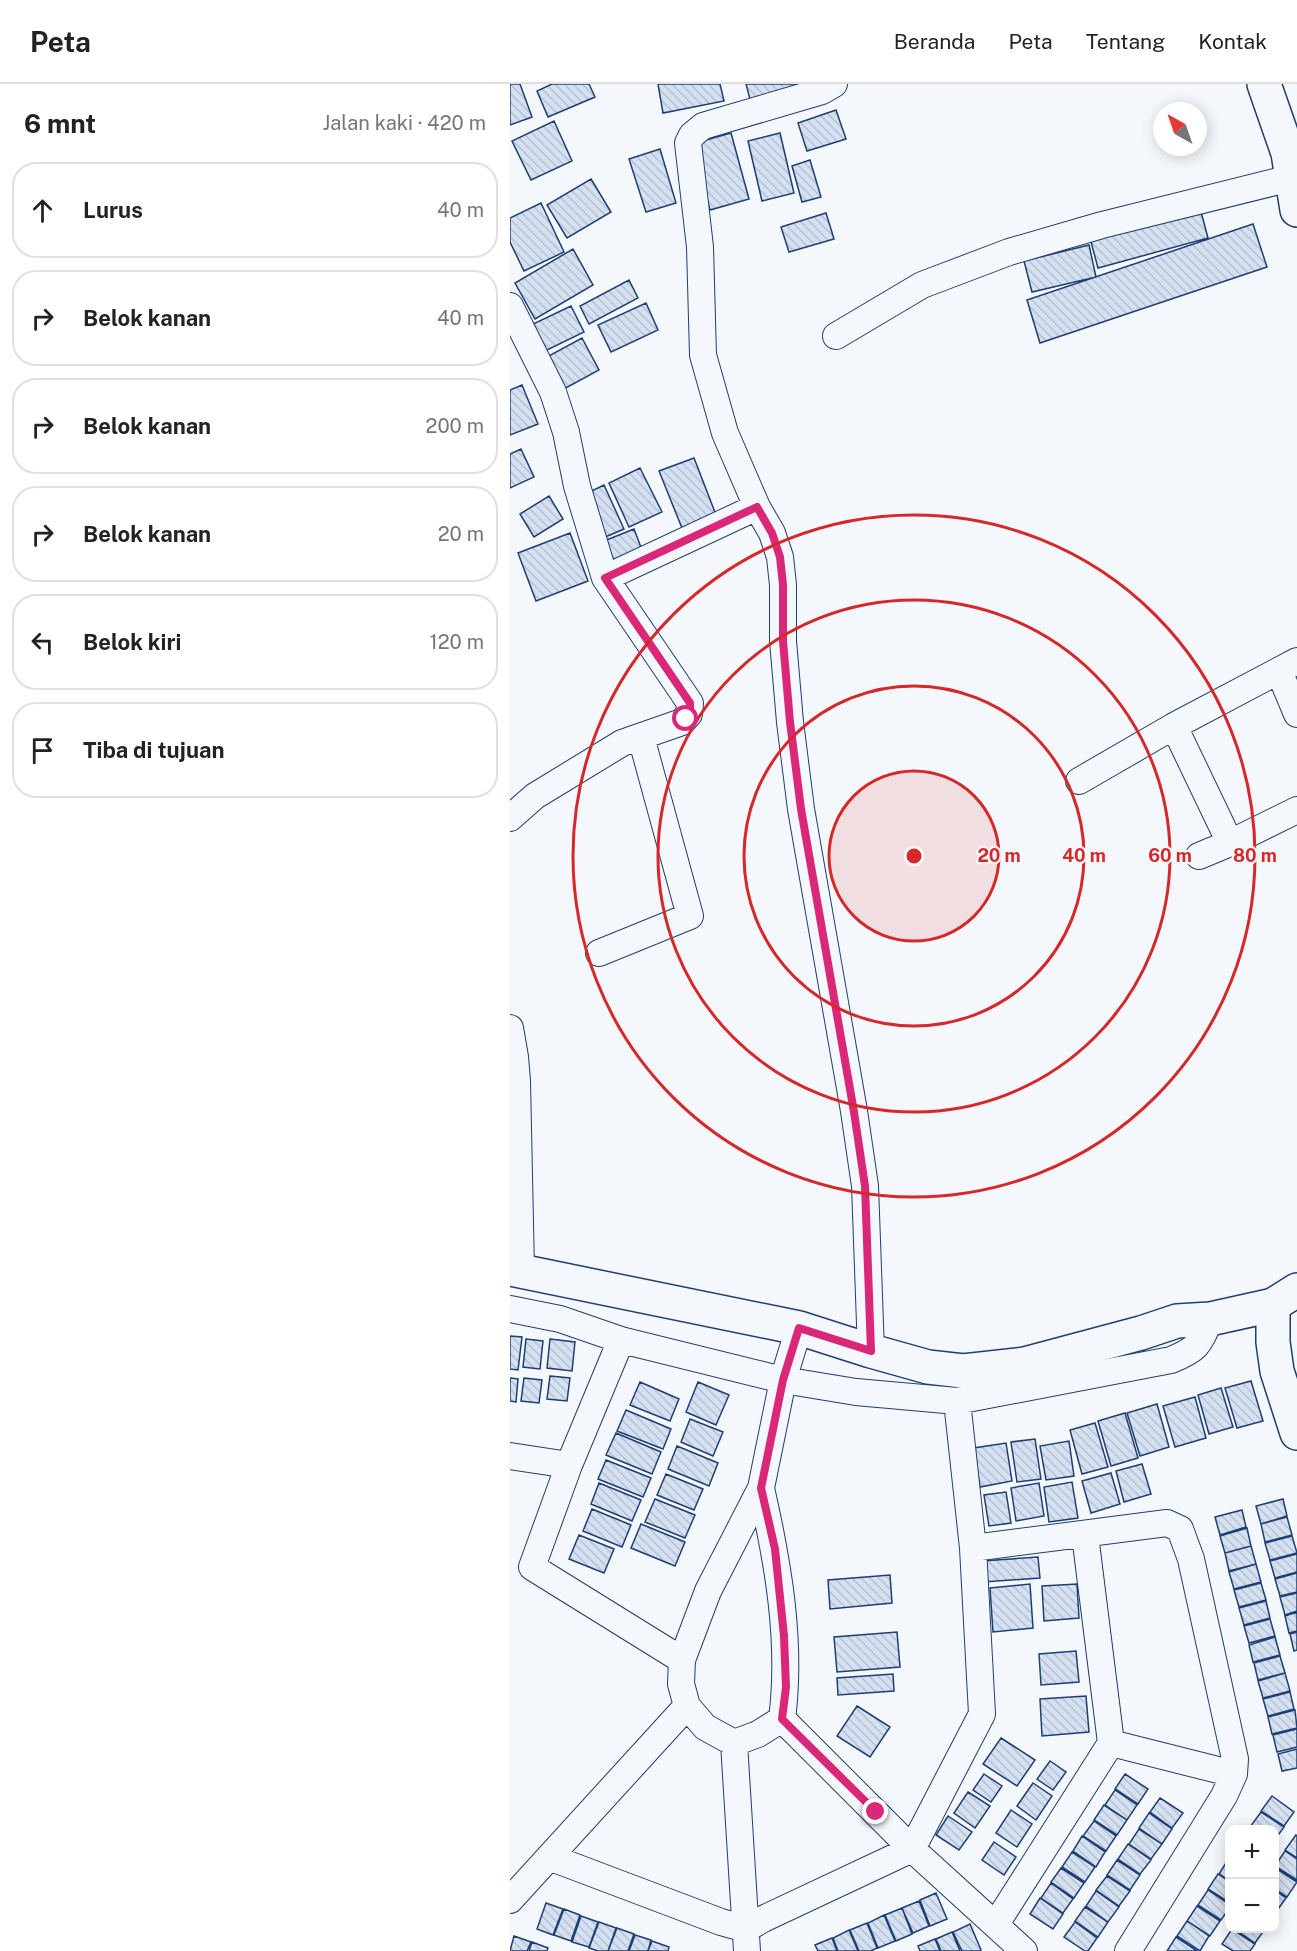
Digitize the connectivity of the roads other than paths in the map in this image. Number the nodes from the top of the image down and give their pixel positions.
1 (834, 84) edge
2 (1264, 84) edge
3 (1292, 161) edge
4 (1297, 210) edge
5 (510, 306) edge
6 (836, 336) dead end
7 (757, 507) junction
8 (605, 578) junction
9 (1288, 666) edge
10 (1297, 714) edge
11 (1174, 726) junction
12 (641, 737) junction
13 (1079, 781) dead end
14 (1297, 810) edge
15 (510, 818) edge
16 (1230, 843) junction
17 (1199, 856) dead end
18 (599, 953) dead end
19 (510, 1028) edge
20 (516, 1269) edge
21 (1285, 1297) edge
22 (510, 1309) edge
23 (1210, 1319) junction
24 (799, 1328) junction
25 (621, 1340) junction
26 (871, 1351) junction
27 (783, 1380) junction
28 (957, 1401) junction
29 (1297, 1433) edge
30 (510, 1456) edge
31 (569, 1465) junction
32 (761, 1488) junction
33 (1085, 1535) junction
34 (973, 1548) junction
35 (682, 1660) junction
36 (687, 1707) junction
37 (782, 1719) junction
38 (735, 1743) junction
39 (1111, 1743) junction
40 (1234, 1774) junction
41 (912, 1848) junction
42 (549, 1857) junction
43 (510, 1900) edge
44 (996, 1924) junction
45 (746, 1940) edge
46 (1024, 1951) edge
47 (1128, 1951) edge

1 - 7 street
2 - 3 street
3 - 4 street
3 - 6 street
5 - 8 street
7 - 8 street
7 - 26 street
8 - 12 street
9 - 10 street
9 - 11 street
11 - 13 street
11 - 16 street
12 - 15 street
12 - 18 street
14 - 16 street
16 - 17 street
19 - 20 street
20 - 24 street
21 - 23 street
21 - 29 street
22 - 25 street
23 - 26 street
23 - 28 street
24 - 26 street
24 - 27 street
25 - 27 street
25 - 31 street
27 - 28 street
27 - 32 street
28 - 34 street
30 - 31 street
31 - 35 street
32 - 35 street
32 - 37 street
33 - 34 street
33 - 39 street
33 - 40 street
34 - 41 street
35 - 36 street
36 - 38 street
36 - 42 street
37 - 38 street
37 - 41 street
38 - 45 street
39 - 40 street
39 - 44 street
40 - 47 street
41 - 44 street
41 - 45 street
42 - 43 street
42 - 45 street
44 - 46 street

